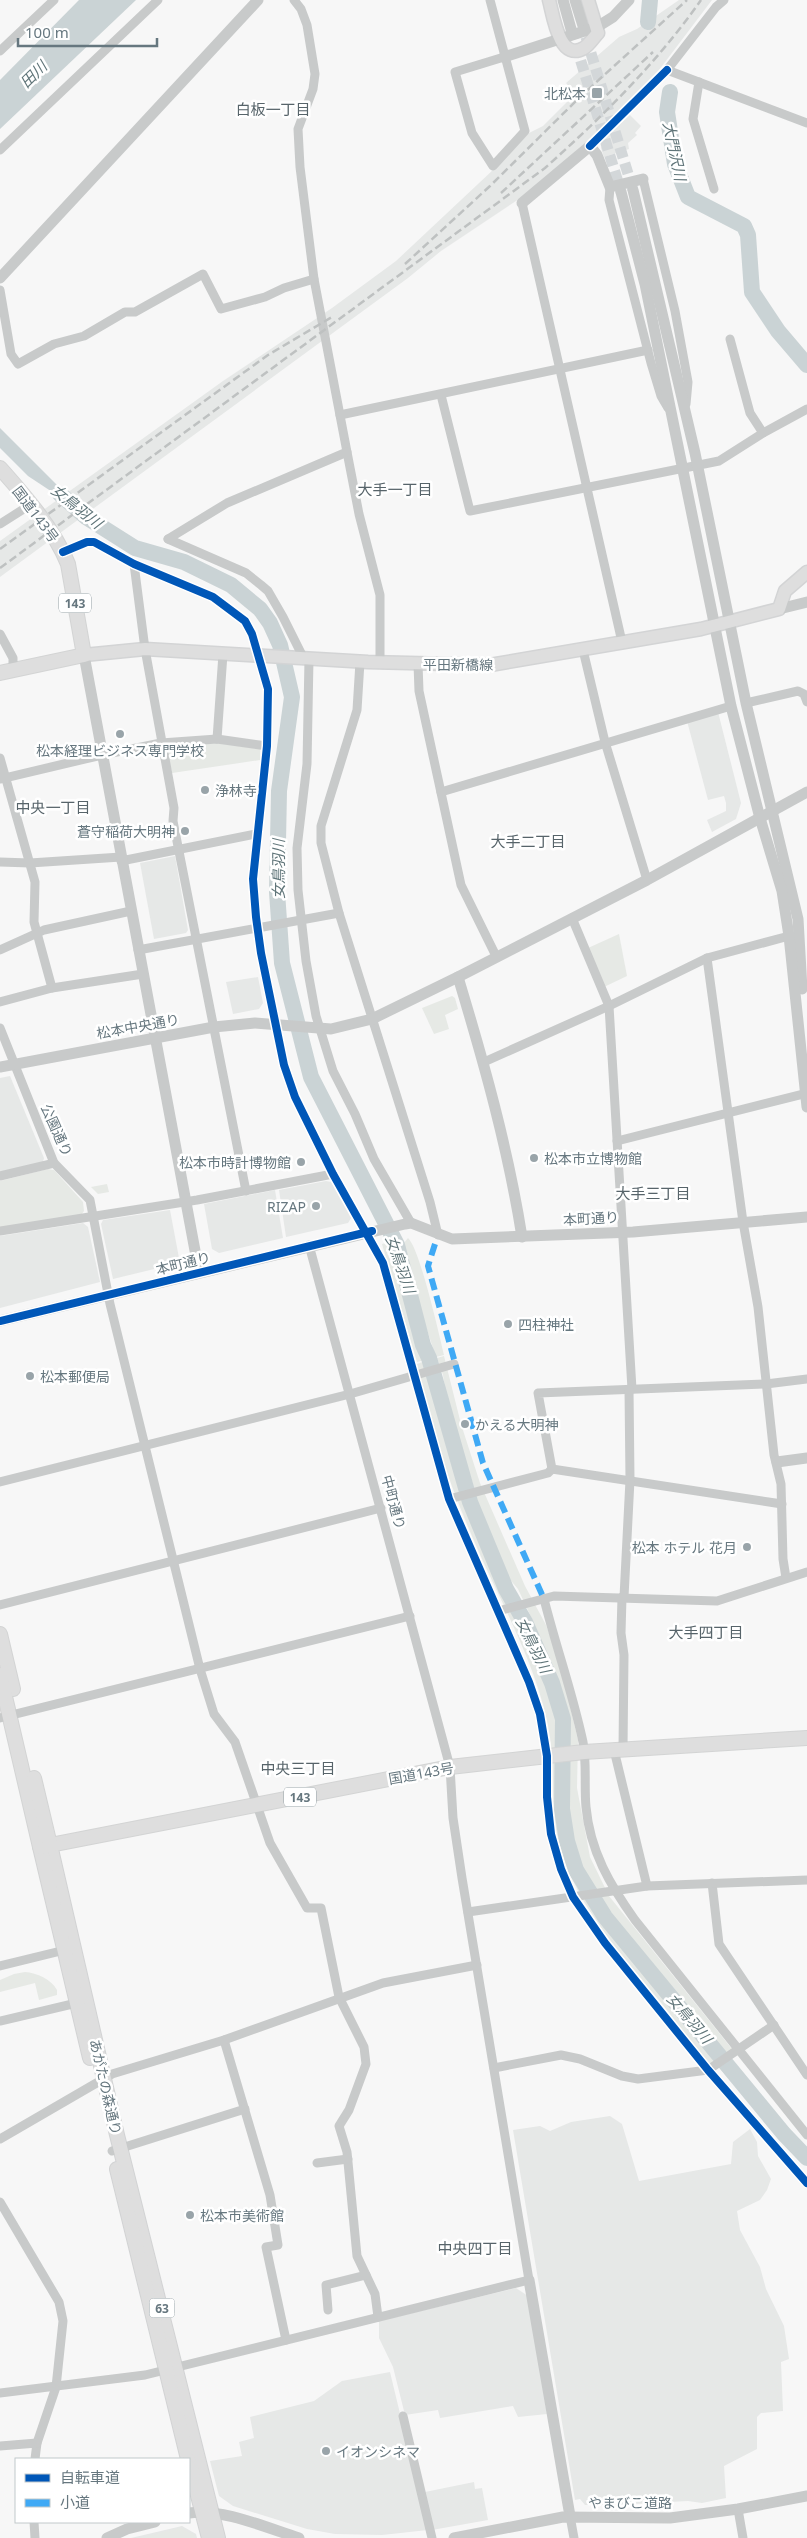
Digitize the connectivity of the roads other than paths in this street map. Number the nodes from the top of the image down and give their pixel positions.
1 (54, 0) edge
2 (158, 0) edge
3 (258, 0) edge
4 (294, 0) edge
5 (490, 0) edge
6 (549, 0) edge
7 (563, 0) edge
8 (575, 0) edge
9 (588, 0) edge
10 (629, 0) edge
11 (724, 0) edge
12 (597, 27) junction
13 (559, 39) junction
14 (0, 51) edge
15 (504, 57) junction
16 (667, 70) junction
17 (699, 82) junction
18 (807, 123) edge
19 (590, 146) junction
20 (0, 150) edge
21 (643, 179) joint
22 (610, 187) junction
23 (714, 189) dead end
24 (633, 190) tunnel mouth
25 (621, 192) tunnel mouth
26 (522, 203) joint
27 (0, 278) edge
28 (314, 279) junction
29 (0, 290) edge
30 (730, 339) dead end
31 (648, 350) junction
32 (560, 370) junction
33 (441, 396) junction
34 (807, 410) edge
35 (685, 411) junction
36 (672, 413) junction
37 (340, 415) junction
38 (763, 433) junction
39 (347, 452) junction
40 (697, 466) junction
41 (0, 468) edge
42 (683, 469) junction
43 (588, 488) junction
44 (30, 505) junction
45 (0, 524) edge
46 (64, 552) junction
47 (134, 564) junction
48 (807, 572) edge
49 (807, 602) edge
50 (779, 609) junction
51 (728, 622) junction
52 (714, 626) junction
53 (0, 634) edge
54 (622, 642) junction
55 (145, 650) junction
56 (583, 650) junction
57 (223, 654) junction
58 (84, 655) junction
59 (263, 657) junction
60 (304, 659) junction
61 (360, 662) junction
62 (380, 663) junction
63 (418, 664) junction
64 (7, 671) edge
65 (807, 702) edge
66 (746, 703) junction
67 (731, 706) junction
68 (217, 739) junction
69 (605, 742) junction
70 (161, 743) junction
71 (267, 746) junction
72 (102, 755) junction
73 (0, 758) edge
74 (3, 778) edge
75 (441, 792) junction
76 (807, 792) edge
77 (772, 811) junction
78 (760, 818) junction
79 (256, 834) junction
80 (179, 849) junction
81 (121, 859) junction
82 (0, 862) edge
83 (30, 863) junction
84 (647, 880) junction
85 (131, 911) junction
86 (339, 913) junction
87 (803, 917) edge
88 (572, 918) junction
89 (299, 922) junction
90 (262, 927) junction
91 (38, 933) junction
92 (789, 936) junction
93 (196, 938) junction
94 (0, 950) edge
95 (138, 950) junction
96 (496, 956) junction
97 (707, 958) junction
98 (143, 974) junction
99 (458, 977) junction
100 (52, 988) junction
101 (0, 1002) edge
102 (609, 1006) junction
103 (372, 1018) junction
104 (279, 1025) junction
105 (214, 1027) junction
106 (0, 1028) edge
107 (317, 1029) junction
108 (807, 1037) edge
109 (155, 1039) junction
110 (484, 1062) junction
111 (14, 1064) junction
112 (0, 1067) edge
113 (806, 1093) edge
114 (807, 1107) edge
115 (729, 1111) junction
116 (617, 1141) junction
117 (54, 1163) junction
118 (333, 1174) junction
119 (0, 1176) edge
120 (246, 1191) junction
121 (186, 1202) junction
122 (93, 1217) junction
123 (807, 1217) edge
124 (743, 1222) junction
125 (407, 1224) junction
126 (0, 1231) edge
127 (370, 1232) junction
128 (621, 1232) junction
129 (438, 1235) junction
130 (522, 1237) junction
131 (309, 1245) junction
132 (200, 1272) junction
133 (110, 1294) junction
134 (0, 1321) edge
135 (451, 1365) dead end
136 (418, 1375) junction
137 (807, 1379) edge
138 (766, 1384) junction
139 (630, 1389) junction
140 (350, 1394) junction
141 (146, 1445) junction
142 (807, 1458) edge
143 (777, 1462) junction
144 (552, 1469) junction
145 (630, 1480) junction
146 (0, 1482) edge
147 (452, 1498) junction
148 (782, 1504) junction
149 (381, 1508) junction
150 (174, 1561) junction
151 (807, 1572) edge
152 (786, 1578) junction
153 (623, 1597) junction
154 (540, 1600) junction
155 (0, 1605) edge
156 (501, 1611) junction
157 (410, 1616) junction
158 (0, 1634) edge
159 (200, 1669) junction
160 (0, 1675) edge
161 (10, 1715) edge
162 (807, 1738) edge
163 (619, 1749) junction
164 (582, 1752) junction
165 (549, 1756) junction
166 (450, 1767) junction
167 (257, 1806) junction
168 (45, 1846) junction
169 (807, 1880) edge
170 (712, 1883) junction
171 (647, 1886) junction
172 (612, 1892) junction
173 (576, 1897) junction
174 (468, 1912) junction
175 (69, 1949) junction
176 (477, 1965) junction
177 (0, 1966) edge
178 (339, 1998) junction
179 (81, 2001) junction
180 (0, 2021) edge
181 (774, 2025) junction
182 (224, 2040) junction
183 (738, 2050) junction
184 (494, 2068) junction
185 (710, 2069) junction
186 (807, 2075) edge
187 (100, 2081) junction
188 (245, 2109) junction
189 (807, 2135) edge
190 (0, 2139) edge
191 (116, 2150) junction
192 (348, 2159) junction
193 (317, 2163) dead end
194 (807, 2183) edge
195 (0, 2202) edge
196 (366, 2275) junction
197 (529, 2280) junction
198 (328, 2310) dead end
199 (378, 2317) junction
200 (286, 2340) junction
201 (171, 2367) junction
202 (56, 2387) junction
203 (0, 2393) edge
204 (403, 2416) dead end
205 (37, 2443) junction
206 (0, 2446) edge
207 (35, 2458) edge
208 (189, 2458) edge
209 (190, 2458) edge
210 (190, 2459) edge
211 (190, 2464) edge
212 (807, 2496) edge
213 (738, 2509) junction
214 (201, 2513) edge
215 (570, 2516) junction
216 (34, 2523) edge
217 (151, 2523) edge
218 (35, 2538) edge
219 (107, 2538) edge
220 (209, 2538) edge
221 (218, 2538) edge
222 (299, 2538) edge
223 (432, 2538) edge
224 (454, 2538) edge
225 (574, 2538) edge
226 (743, 2538) edge

1 - 14 street
2 - 20 street
3 - 27 street
4 - 28 street
5 - 15 street
6 - 13 main road
7 - 8 street
9 - 12 main road
10 - 12 street
11 - 16 street
12 - 13 main road
13 - 15 street
15 - 15 street
16 - 17 street
16 - 19 street
17 - 18 street
17 - 23 street
19 - 22 street
19 - 26 street
21 - 22 street
21 - 35 street
22 - 31 street
24 - 35 street
25 - 36 street
26 - 32 street
28 - 29 street
28 - 37 street
30 - 38 street
31 - 32 street
31 - 36 street
32 - 33 street
32 - 43 street
33 - 37 street
33 - 43 street
34 - 38 street
35 - 40 street
36 - 42 street
37 - 39 street
38 - 40 street
39 - 60 street
39 - 62 street
40 - 42 street
40 - 51 street
41 - 44 main road, 国道143号 / 143
42 - 43 street
42 - 52 street
43 - 54 street
44 - 45 street
44 - 46 main road, 国道143号 / 143
46 - 47 street
46 - 58 main road, 国道143号 / 143
47 - 55 street
47 - 59 street
48 - 50 main road
49 - 50 street
50 - 51 main road, 平田新橋線
51 - 52 main road, 平田新橋線
51 - 66 street
52 - 54 main road, 平田新橋線
52 - 67 street
53 - 64 street
54 - 56 main road, 平田新橋線
55 - 57 main road, 平田新橋線
55 - 58 main road, 平田新橋線
55 - 70 street
56 - 63 main road, 平田新橋線
56 - 69 street
57 - 59 main road, 平田新橋線
57 - 68 street
58 - 64 main road
58 - 72 street
59 - 60 main road, 平田新橋線
59 - 71 street
60 - 61 main road, 平田新橋線
60 - 89 street
61 - 62 main road, 平田新橋線
61 - 86 street
62 - 63 main road, 平田新橋線
63 - 75 street
65 - 66 street
66 - 77 street
67 - 69 street
67 - 78 street
68 - 70 street
68 - 71 street
69 - 75 street
69 - 84 street
70 - 72 street
70 - 80 street
71 - 79 street
72 - 74 street
72 - 81 street
73 - 74 street
74 - 83 street
75 - 96 street
76 - 77 street, 松本中央通り
77 - 78 street, 松本中央通り
77 - 87 street
78 - 84 street, 松本中央通り
78 - 92 street
79 - 80 street
79 - 90 street
80 - 81 street
80 - 93 street
81 - 83 street
81 - 85 street
82 - 83 street
83 - 91 street
84 - 88 street, 松本中央通り
85 - 91 street
85 - 95 street
86 - 89 street
86 - 103 street
87 - 108 street
88 - 96 street, 松本中央通り
88 - 102 street
89 - 90 street
89 - 107 street
90 - 93 street
90 - 104 street
91 - 94 street
91 - 100 street
92 - 97 street
92 - 113 street
93 - 95 street
93 - 105 street
95 - 98 street
96 - 99 street, 松本中央通り
97 - 102 street
97 - 115 street
98 - 100 street
98 - 109 street
99 - 103 street, 松本中央通り
99 - 110 street
100 - 101 street
102 - 110 street
102 - 116 street
103 - 107 street, 松本中央通り
103 - 129 street
104 - 105 street, 松本中央通り
104 - 107 street, 松本中央通り
104 - 118 street
105 - 109 street, 松本中央通り
105 - 120 street
106 - 111 street, 公園通り
107 - 125 street
109 - 111 street, 松本中央通り
109 - 121 street
110 - 130 street
111 - 112 street, 松本中央通り
111 - 117 street, 公園通り
113 - 114 street
113 - 115 street
115 - 116 street
115 - 124 street
116 - 128 street
117 - 119 street
117 - 122 street, 公園通り
118 - 120 street
118 - 127 street
120 - 121 street
121 - 122 street
121 - 132 street
122 - 126 street
122 - 133 street, 公園通り
123 - 124 street, 本町通り
124 - 128 street, 本町通り
124 - 138 street
125 - 127 street, 本町通り
125 - 129 street, 本町通り
127 - 131 street, 本町通り
127 - 136 street
128 - 130 street, 本町通り
128 - 139 street
129 - 130 street, 本町通り
131 - 132 street, 本町通り
131 - 140 street, 中町通り
132 - 133 street, 本町通り
133 - 134 street, 本町通り
133 - 141 street, 公園通り
135 - 136 street
136 - 140 street
136 - 147 street
137 - 138 street
138 - 139 street
138 - 143 street
139 - 144 street
139 - 145 street
140 - 141 street
140 - 149 street, 中町通り
141 - 146 street
141 - 150 street, 公園通り
142 - 143 street
143 - 148 street
144 - 145 street
144 - 147 street
145 - 148 street
145 - 153 street
147 - 156 street
148 - 152 street
149 - 150 street
149 - 157 street, 中町通り
150 - 155 street
150 - 159 street, 公園通り
151 - 152 street
152 - 153 street
153 - 154 street
153 - 163 street
154 - 156 street
154 - 164 street
156 - 165 street
157 - 159 street
157 - 166 street, 中町通り
158 - 161 main road, あがたの森通り
159 - 161 street
159 - 167 street, 公園通り
160 - 161 main road, あがたの森通り
161 - 168 main road, あがたの森通り
162 - 163 main road, 国道143号 / 143
163 - 164 main road, 国道143号 / 143
163 - 171 street
164 - 165 main road, 国道143号 / 143
164 - 172 street
165 - 166 main road, 国道143号 / 143
165 - 173 street
166 - 167 main road, 国道143号 / 143
166 - 174 street, 中町通り
167 - 168 main road, 国道143号 / 143
167 - 178 street, 公園通り
168 - 175 main road, あがたの森通り / 63
169 - 170 street
170 - 171 street
170 - 181 street
171 - 172 street
172 - 173 street
172 - 183 street
173 - 174 street
173 - 185 street
174 - 176 street, 中町通り
175 - 177 street
175 - 179 main road, あがたの森通り / 63
176 - 178 street
176 - 184 street, 中町通り
178 - 182 street
178 - 192 street
179 - 180 street
179 - 187 main road, あがたの森通り / 63
181 - 183 street
181 - 186 street
182 - 187 street
182 - 188 street
183 - 185 street
183 - 189 street
184 - 185 street
184 - 197 street, 中町通り
185 - 194 street
187 - 190 street
187 - 191 main road, あがたの森通り / 63
188 - 191 street
188 - 200 street
191 - 201 main road, あがたの森通り / 63
192 - 193 street
192 - 196 street
195 - 202 street
196 - 198 street
196 - 199 street
197 - 199 street
197 - 215 street
199 - 200 street
200 - 201 street
201 - 202 street
201 - 208 main road, あがたの森通り / 63
201 - 209 main road, あがたの森通り / 63
202 - 203 street
202 - 205 street
204 - 223 street
205 - 206 street
205 - 207 street
210 - 214 main road, あがたの森通り / 63
211 - 214 main road, あがたの森通り / 63
212 - 213 street, やまびこ道路
213 - 215 street, やまびこ道路
213 - 226 street
214 - 220 main road, あがたの森通り / 63
214 - 221 main road, あがたの森通り / 63
214 - 222 street
215 - 224 street, やまびこ道路
215 - 225 street
216 - 218 street
217 - 219 street

